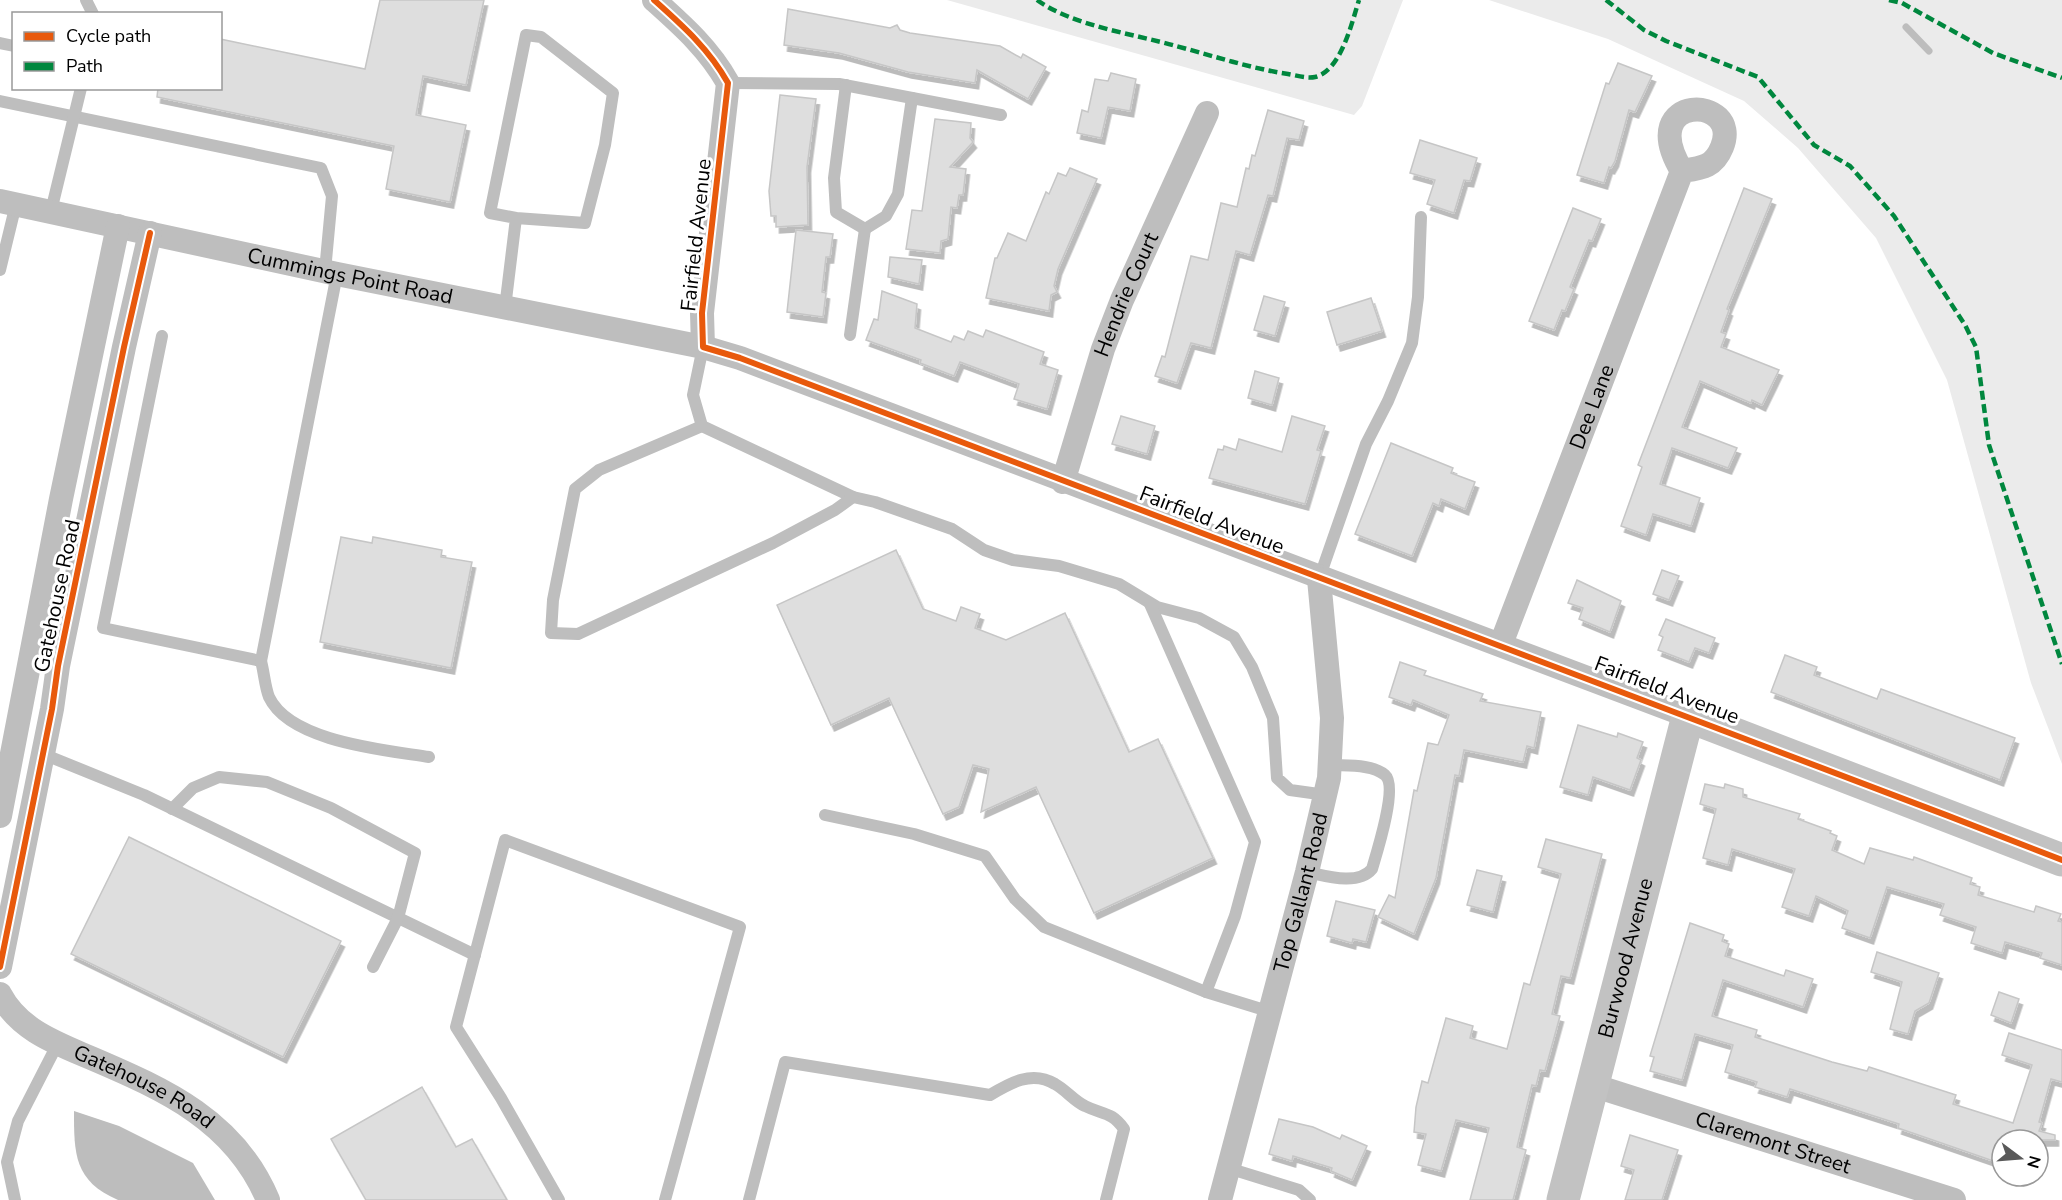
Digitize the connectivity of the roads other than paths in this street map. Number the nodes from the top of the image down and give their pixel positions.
1 (654, 0) edge
2 (728, 83) junction
3 (846, 86) junction
4 (81, 90) edge
5 (912, 98) junction
6 (0, 101) edge
7 (1207, 113) dead end
8 (75, 115) junction
9 (1001, 115) dead end
10 (1682, 171) dead end
11 (8, 202) edge
12 (51, 211) junction
13 (1421, 217) dead end
14 (516, 218) junction
15 (118, 226) junction
16 (865, 229) junction
17 (150, 233) junction
18 (0, 270) edge
19 (331, 273) junction
20 (505, 308) junction
21 (850, 335) dead end
22 (162, 336) dead end
23 (703, 347) junction
24 (702, 426) junction
25 (1063, 482) junction
26 (853, 497) junction
27 (1319, 579) junction
28 (1150, 604) junction
29 (1502, 644) junction
30 (261, 661) junction
31 (10, 712) edge
32 (1688, 716) junction
33 (43, 754) junction
34 (429, 757) dead end
35 (1331, 765) junction
36 (1326, 795) junction
37 (172, 809) junction
38 (825, 815) dead end
39 (0, 816) edge
40 (2062, 860) edge
41 (1307, 872) junction
42 (398, 918) junction
43 (475, 955) junction
44 (0, 967) edge
45 (374, 967) dead end
46 (1206, 992) junction
47 (0, 994) edge
48 (1270, 1012) junction
49 (58, 1044) junction
50 (1592, 1085) junction
51 (1228, 1168) junction
52 (15, 1200) edge
53 (268, 1200) edge
54 (559, 1200) edge
55 (665, 1200) edge
56 (749, 1200) edge
57 (1106, 1200) edge
58 (1220, 1200) edge
59 (1310, 1200) edge
60 (1563, 1200) edge
61 (1954, 1200) edge

1 - 2 street
2 - 3 lane
2 - 23 street, Fairfield Avenue
3 - 5 lane
3 - 16 lane
4 - 8 lane
5 - 9 lane
5 - 16 lane
6 - 8 lane
7 - 25 street, Hendrie Court
8 - 12 lane
8 - 19 lane
10 - 29 street, Dee Lane
11 - 12 street, Cummings Point Road
11 - 18 lane
12 - 15 street, Cummings Point Road
13 - 27 lane
14 - 14 lane
14 - 20 lane
15 - 17 street, Cummings Point Road
15 - 31 street, Gatehouse Road
16 - 21 lane
17 - 19 street, Cummings Point Road
17 - 33 street, Gatehouse Road
19 - 20 street, Cummings Point Road
19 - 30 lane
20 - 23 street, Cummings Point Road
22 - 30 lane
23 - 24 lane
23 - 25 street, Fairfield Avenue
24 - 26 lane
24 - 26 lane
25 - 27 street, Fairfield Avenue
26 - 28 lane
27 - 29 street, Fairfield Avenue
27 - 35 street, Top Gallant Road
28 - 36 lane
28 - 46 lane
29 - 32 street, Fairfield Avenue
30 - 34 lane
31 - 39 street, Gatehouse Road
32 - 40 street, Fairfield Avenue
32 - 50 street, Burwood Avenue
33 - 37 lane
33 - 44 street, Gatehouse Road
35 - 36 street, Top Gallant Road
35 - 41 lane
36 - 41 street, Top Gallant Road
37 - 42 lane
37 - 42 lane
38 - 46 lane
41 - 48 street, Top Gallant Road
42 - 43 lane
42 - 45 lane
43 - 54 lane
43 - 55 lane
46 - 48 lane
47 - 49 street, Gatehouse Road
48 - 51 street, Top Gallant Road
49 - 52 lane
49 - 53 street, Gatehouse Road
50 - 60 street, Burwood Avenue
50 - 61 street, Claremont Street
51 - 58 street, Top Gallant Road
51 - 59 lane
56 - 57 lane

